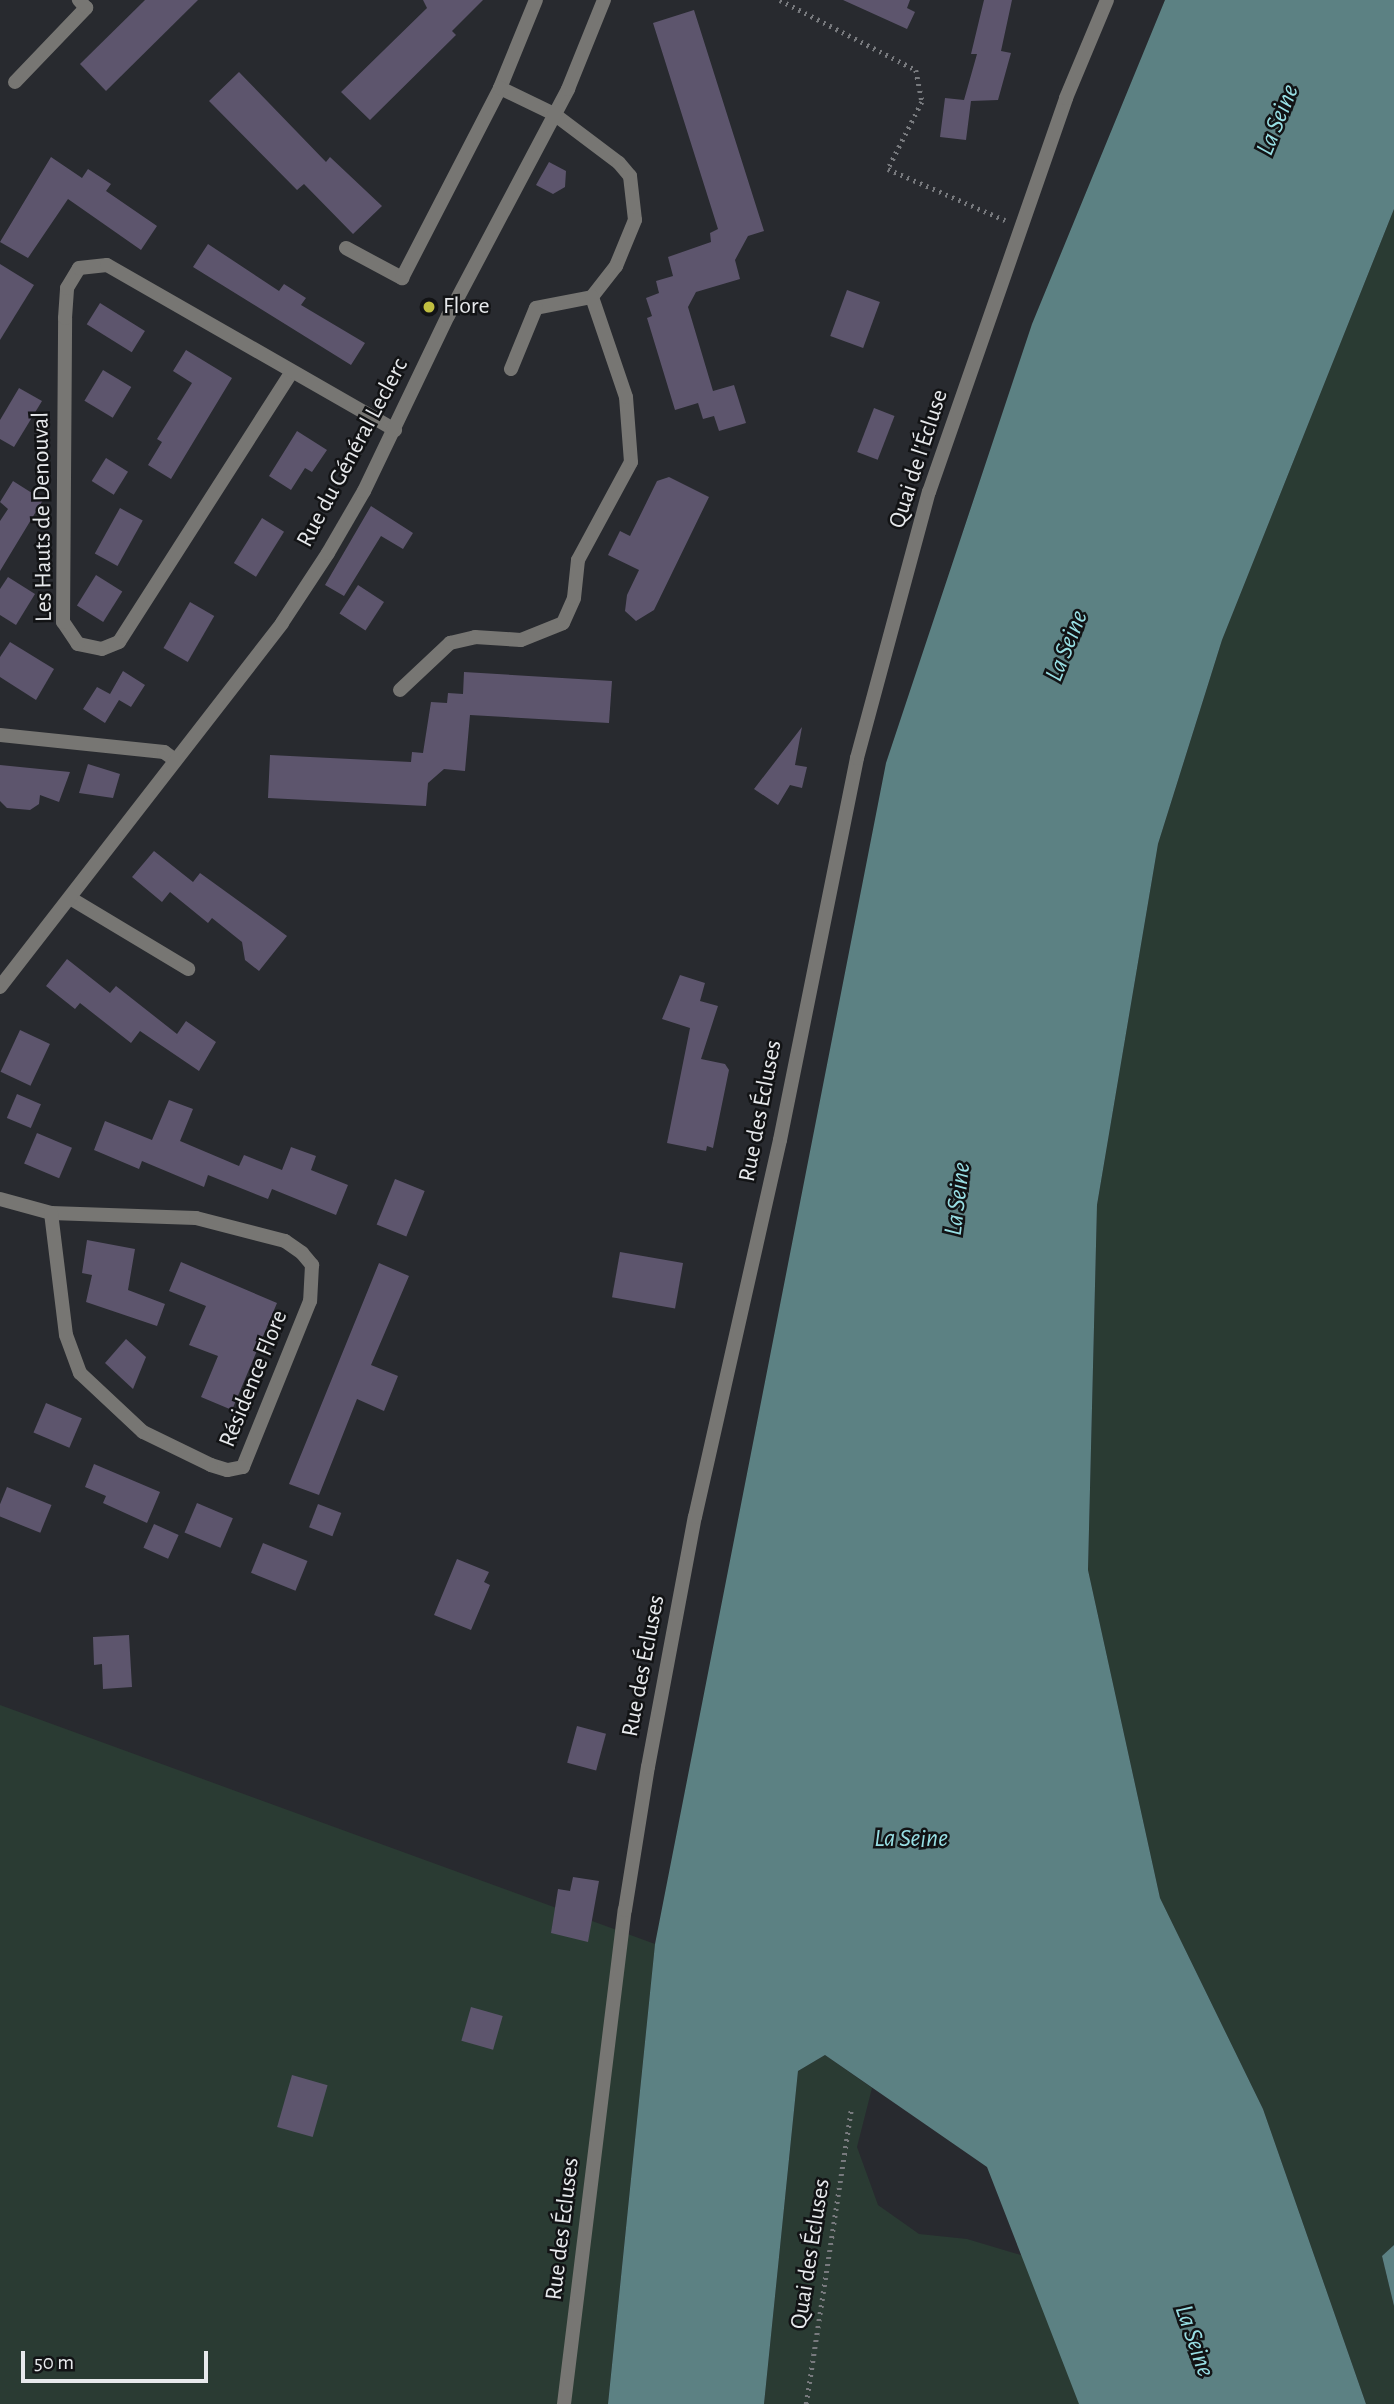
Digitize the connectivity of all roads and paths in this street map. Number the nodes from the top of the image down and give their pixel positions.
1 (79, 0) edge
2 (536, 0) edge
3 (604, 0) edge
4 (780, 0) edge
5 (1107, 0) edge
6 (15, 82) dead end
7 (500, 88) junction
8 (554, 114) junction
9 (1024, 228) junction
10 (346, 248) dead end
11 (592, 297) junction
12 (511, 369) dead end
13 (291, 373) junction
14 (395, 430) junction
15 (400, 690) dead end
16 (0, 735) edge
17 (176, 760) junction
18 (70, 898) junction
19 (817, 945) joint
20 (188, 970) dead end
21 (0, 987) edge
22 (0, 1199) edge
23 (51, 1213) junction
24 (851, 2110) dead end
25 (564, 2404) edge
26 (806, 2404) edge

1 - 6 street
2 - 7 street
3 - 8 street, Rue du Général Leclerc
4 - 9 path
5 - 9 street, Quai de l'Écluse
7 - 8 street
7 - 10 street
8 - 11 street
8 - 14 street, Rue du Général Leclerc
9 - 19 street, Quai de l'Écluse
11 - 12 street
11 - 15 street
13 - 13 street, Les Hauts de Denouval
13 - 14 street, Les Hauts de Denouval
14 - 17 street, Rue du Général Leclerc
16 - 17 street
17 - 18 street, Rue du Général Leclerc
18 - 20 street
18 - 21 street, Rue du Général Leclerc
19 - 25 street, Rue des Écluses
22 - 23 street, Résidence Flore
23 - 23 street, Résidence Flore
24 - 26 path, Quai des Écluses

